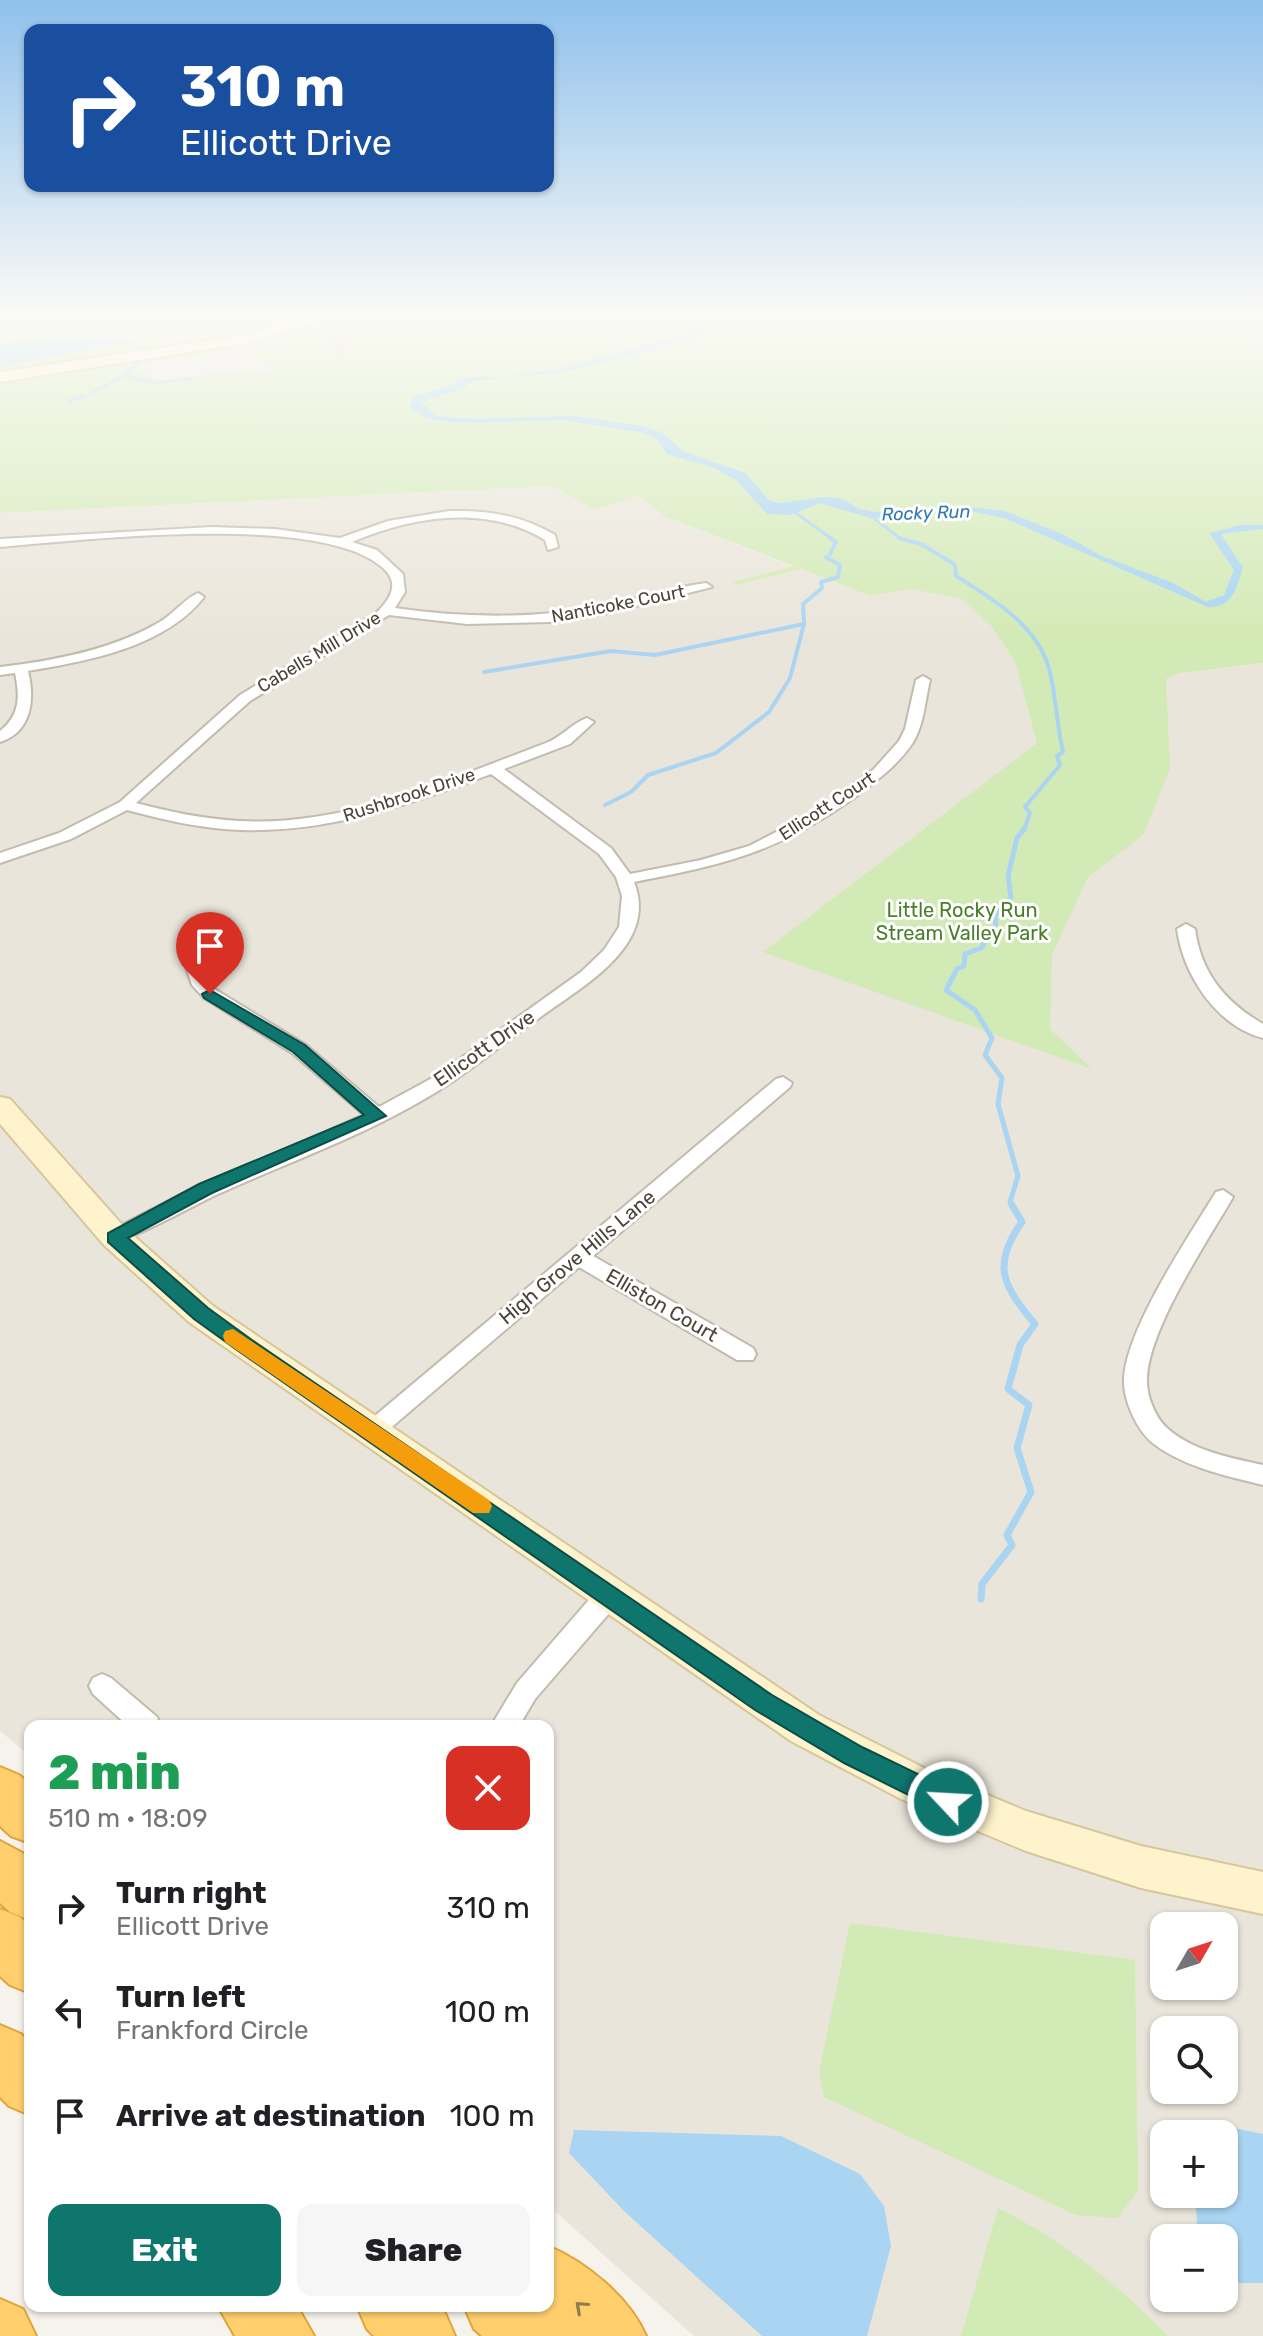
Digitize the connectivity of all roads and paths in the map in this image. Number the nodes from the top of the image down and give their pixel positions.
1 (344, 541) junction
2 (0, 543) edge
3 (552, 547) dead end
4 (706, 587) dead end
5 (198, 597) dead end
6 (386, 611) junction
7 (21, 669) junction
8 (0, 671) edge
9 (923, 680) dead end
10 (587, 722) dead end
11 (0, 738) edge
12 (492, 767) junction
13 (125, 805) junction
14 (0, 858) edge
15 (627, 879) junction
16 (1186, 929) dead end
17 (193, 961) dead end
18 (1263, 1032) edge
19 (783, 1083) dead end
20 (0, 1106) edge
21 (377, 1116) junction
22 (1223, 1197) dead end
23 (115, 1237) junction
24 (578, 1257) junction
25 (745, 1354) dead end
26 (372, 1431) junction
27 (1263, 1475) edge
28 (609, 1595) junction
29 (102, 1686) dead end
30 (140, 1720) edge
31 (508, 1720) edge
32 (0, 1792) edge
33 (24, 1813) edge
34 (0, 1867) edge
35 (24, 1888) edge
36 (1263, 1893) edge
37 (0, 1937) edge
38 (24, 1959) edge
39 (0, 2055) edge
40 (24, 2079) edge
41 (554, 2283) edge
42 (257, 2312) edge
43 (396, 2312) edge
44 (504, 2312) edge
45 (281, 2336) edge
46 (422, 2336) edge
47 (531, 2336) edge
48 (613, 2336) edge

1 - 2 street, Cabells Mill Drive
1 - 3 street
1 - 6 street, Cabells Mill Drive
4 - 6 street, Nanticoke Court
5 - 7 street
6 - 13 street, Cabells Mill Drive
7 - 8 street
7 - 11 street
9 - 15 street, Ellicott Court
10 - 12 street, Rushbrook Drive
12 - 13 street, Rushbrook Drive
12 - 15 street
13 - 14 street, Cabells Mill Drive
15 - 21 street, Ellicott Drive
16 - 18 street
17 - 21 street
19 - 24 street, High Grove Hills Lane
20 - 23 street
21 - 23 street, Ellicott Drive
22 - 27 street
23 - 26 street
24 - 25 street, Elliston Court
24 - 26 street, High Grove Hills Lane
26 - 28 street
28 - 31 street
28 - 36 street
29 - 30 street
32 - 33 highway
34 - 35 highway
37 - 38 highway
39 - 40 highway
48 -> 41 highway
42 - 45 highway
43 - 46 highway
44 - 47 highway

